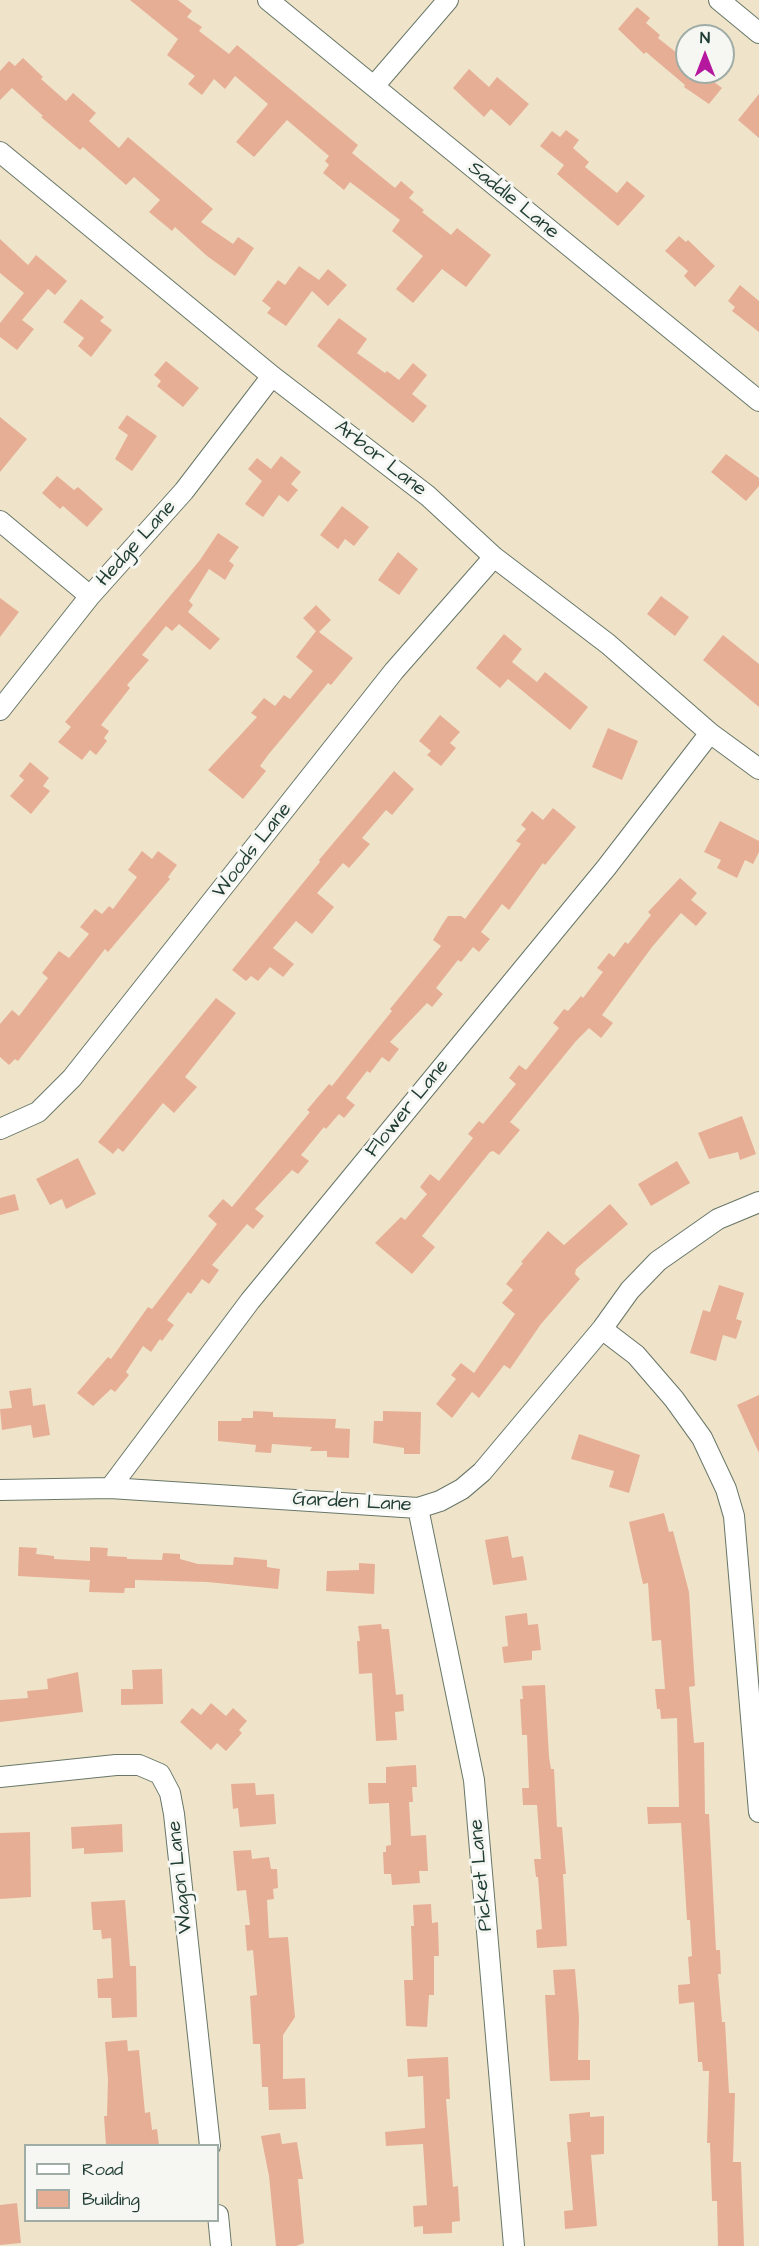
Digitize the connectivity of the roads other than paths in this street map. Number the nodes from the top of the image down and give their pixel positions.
1 (268, 0) edge
2 (448, 0) edge
3 (719, 0) edge
4 (759, 33) edge
5 (374, 86) junction
6 (0, 152) edge
7 (272, 376) junction
8 (759, 401) edge
9 (0, 521) edge
10 (494, 557) junction
11 (90, 596) junction
12 (0, 710) edge
13 (710, 733) junction
14 (759, 768) edge
15 (0, 1129) edge
16 (759, 1202) edge
17 (602, 1329) junction
18 (110, 1488) junction
19 (0, 1490) edge
20 (418, 1508) junction
21 (0, 1777) edge
22 (759, 1812) edge
23 (210, 2144) edge
24 (219, 2222) edge
25 (221, 2246) edge
26 (514, 2246) edge

1 - 5 street, Saddle Lane
2 - 5 street
3 - 4 street
5 - 8 street, Saddle Lane
6 - 7 street, Arbor Lane
7 - 10 street, Arbor Lane
7 - 11 street, Hedge Lane
9 - 11 street
10 - 13 street, Arbor Lane
10 - 15 street, Woods Lane
11 - 12 street, Hedge Lane
13 - 14 street, Arbor Lane
13 - 18 street, Flower Lane
16 - 17 street, Garden Lane
17 - 20 street, Garden Lane
17 - 22 street
18 - 19 street, Garden Lane
18 - 20 street, Garden Lane
20 - 26 street, Picket Lane
21 - 23 street, Wagon Lane
24 - 25 street

